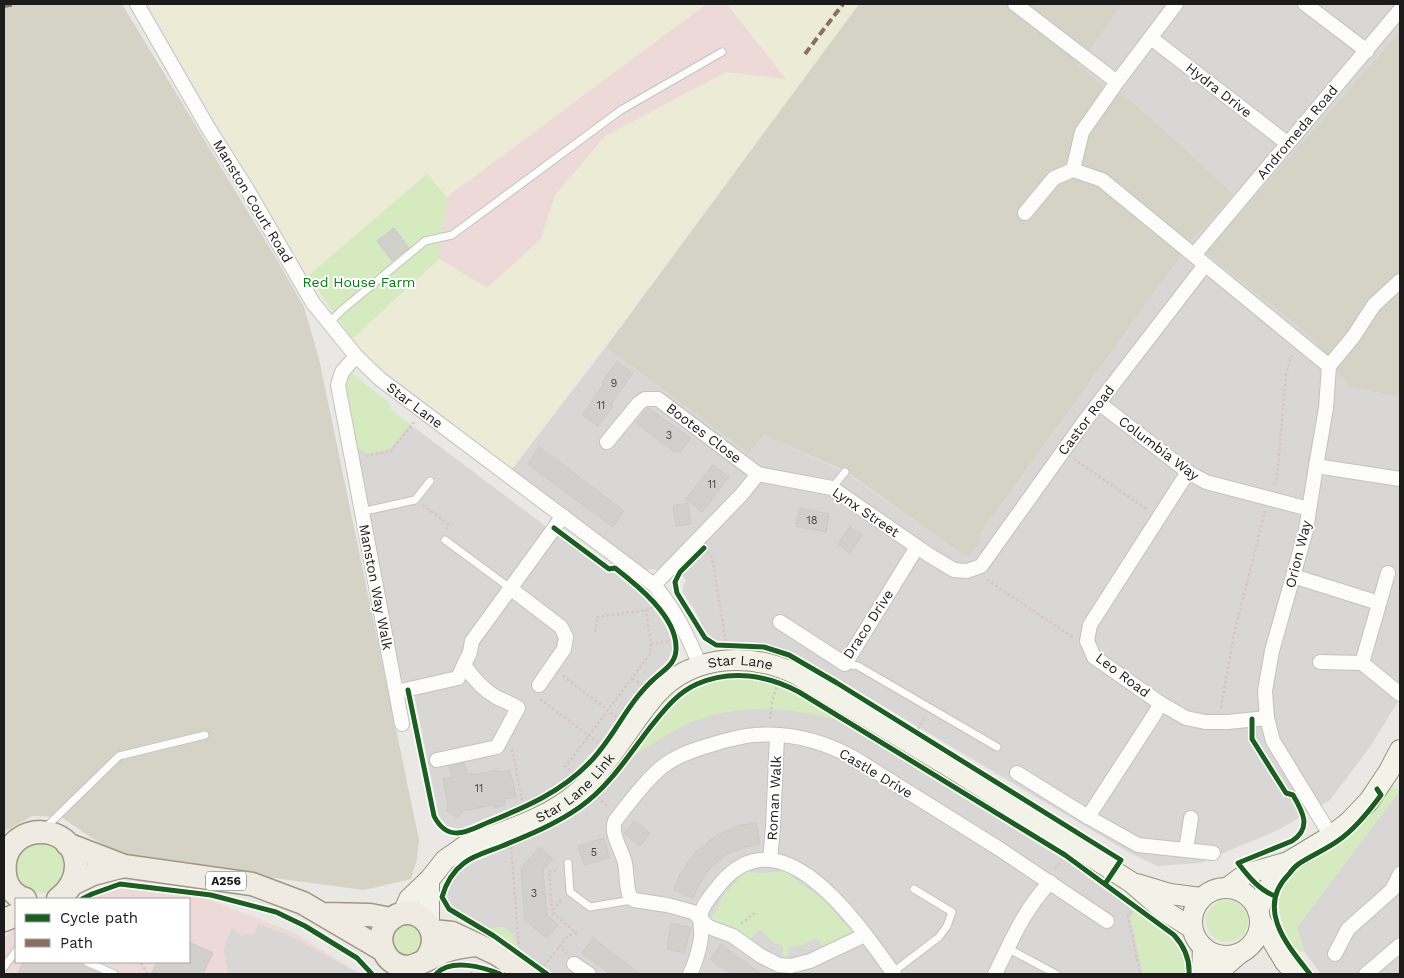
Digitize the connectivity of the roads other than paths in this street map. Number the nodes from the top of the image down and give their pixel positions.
1 (138, 4) edge
2 (1015, 4) edge
3 (1176, 4) edge
4 (1306, 4) edge
5 (1400, 10) edge
6 (1151, 38) junction
7 (1366, 51) junction
8 (722, 52) dead end
9 (1117, 82) junction
10 (1287, 143) junction
11 (1073, 170) junction
12 (1025, 213) dead end
13 (1194, 255) junction
14 (1205, 265) junction
15 (1400, 281) edge
16 (328, 323) junction
17 (356, 356) junction
18 (1329, 366) junction
19 (1100, 403) junction
20 (607, 442) dead end
21 (1316, 466) junction
22 (845, 472) dead end
23 (1188, 472) junction
24 (758, 474) junction
25 (1400, 479) edge
26 (430, 481) dead end
27 (832, 488) junction
28 (1309, 509) junction
29 (361, 512) junction
30 (562, 516) junction
31 (445, 540) road end
32 (917, 547) junction
33 (971, 570) joint
34 (1388, 573) dead end
35 (1293, 576) junction
36 (654, 585) junction
37 (510, 588) junction
38 (1379, 603) junction
39 (780, 622) dead end
40 (1320, 662) dead end
41 (1362, 663) junction
42 (845, 664) junction
43 (464, 665) junction
44 (700, 666) junction
45 (538, 691) road end
46 (396, 692) junction
47 (1400, 694) edge
48 (1160, 703) junction
49 (1267, 718) junction
50 (402, 724) dead end
51 (205, 735) dead end
52 (774, 736) junction
53 (997, 747) dead end
54 (1400, 750) edge
55 (437, 760) dead end
56 (1017, 773) dead end
57 (1395, 774) edge
58 (1088, 816) junction
59 (1191, 818) dead end
60 (41, 831) junction
61 (1331, 836) junction
62 (8, 844) edge
63 (67, 844) junction
64 (1186, 850) junction
65 (1213, 853) dead end
66 (770, 860) junction
67 (1288, 862) junction
68 (124, 866) junction
69 (568, 867) road end
70 (1400, 874) edge
71 (4, 877) edge
72 (429, 880) junction
73 (1050, 882) junction
74 (1227, 888) junction
75 (914, 889) dead end
76 (1129, 891) junction
77 (65, 892) edge
78 (20, 898) edge
79 (1201, 898) junction
80 (634, 900) junction
81 (323, 914) junction
82 (397, 916) junction
83 (1259, 916) junction
84 (701, 919) junction
85 (1107, 921) dead end
86 (431, 928) junction
87 (1192, 928) junction
88 (865, 935) junction
89 (1400, 945) edge
90 (1203, 947) junction
91 (1007, 948) junction
92 (1242, 951) junction
93 (15, 952) edge
94 (1334, 954) dead end
95 (386, 957) junction
96 (472, 958) junction
97 (90, 963) edge
98 (574, 964) dead end
99 (419, 966) edge
100 (4, 967) edge
101 (1290, 968) edge
102 (534, 972) edge
103 (893, 973) edge
104 (114, 974) edge
105 (589, 974) edge
106 (690, 974) edge
107 (995, 974) edge
108 (1056, 974) edge
109 (1202, 974) edge
110 (1216, 974) edge
111 (1366, 974) edge

1 - 16 street, Manston Court Road
2 - 9 street
3 - 6 street
4 - 7 street
5 - 7 street, Andromeda Road
6 - 9 street
6 - 10 street, Hydra Drive
7 - 10 street, Andromeda Road
8 - 16 lane
9 - 11 street
10 - 13 street, Andromeda Road
11 - 12 street
11 - 13 street
13 - 14 street
14 - 18 street
14 - 19 street, Castor Road
15 - 18 street
16 - 17 street, Manston Court Road
17 - 29 street, Manston Way Walk
17 - 30 street, Star Lane
18 - 21 street, Orion Way
19 - 23 street, Columbia Way
19 - 33 street, Castor Road
20 - 24 street, Bootes Close
21 - 25 street
21 - 28 street, Orion Way
22 - 27 lane
23 - 28 street, Columbia Way
23 - 48 street, Leo Road
24 - 27 street, Lynx Street
24 - 36 street
26 - 29 lane
27 - 32 street, Lynx Street
28 - 35 street, Orion Way
29 - 46 street, Manston Way Walk
30 - 36 street, Star Lane
30 - 37 street
31 - 37 lane
32 - 33 street, Lynx Street
32 - 42 street, Draco Drive
34 - 38 street
35 - 38 street
35 - 49 street, Orion Way
36 - 44 street, Star Lane
37 - 43 street
37 - 45 street
38 - 41 street
39 - 42 street, Draco Drive
40 - 41 street
41 - 47 street
42 - 53 lane
43 - 46 street
43 - 55 street
44 - 72 street, Star Lane Link
44 - 76 street, Star Lane
46 - 50 street, Manston Way Walk
48 - 49 street, Leo Road
48 - 58 street
49 - 61 street, Orion Way
51 - 60 lane
52 - 66 street, Roman Walk
52 - 73 street, Castle Drive
52 - 80 street, Castle Drive
54 - 57 street
56 - 58 street
57 - 61 street
58 - 64 street
59 - 64 street
60 - 62 main road
60 - 63 main road
61 - 67 street
62 - 71 main road
63 - 68 main road, A256
63 - 77 main road
64 - 65 street
66 - 84 street
66 - 88 street
67 - 74 street
67 - 83 street
68 - 77 main road, A256
68 - 81 main road, A256
69 - 80 lane
70 - 94 street
71 - 78 main road
72 - 82 street, Star Lane Link
72 - 86 street
73 - 85 street, Castle Drive
73 - 91 street
74 - 79 street
74 - 83 street
75 - 103 lane
76 - 79 street, Star Lane
76 - 87 street, Star Lane
79 - 87 street
80 - 84 street
81 - 82 main road, A256
81 - 95 main road, A256
82 - 86 main road, A256
82 - 95 main road
83 - 92 street
83 - 101 street
84 - 88 street
84 - 106 street
86 - 96 main road, A256
86 - 99 main road
87 - 90 street
88 - 103 street
89 - 111 street
90 - 92 street
90 - 109 street
91 - 107 street
91 - 108 lane
92 - 101 street
92 - 110 street
93 - 100 lane
95 - 99 main road, A256
96 - 99 main road, A256
96 - 102 main road, A256
97 - 104 lane
98 - 105 street

